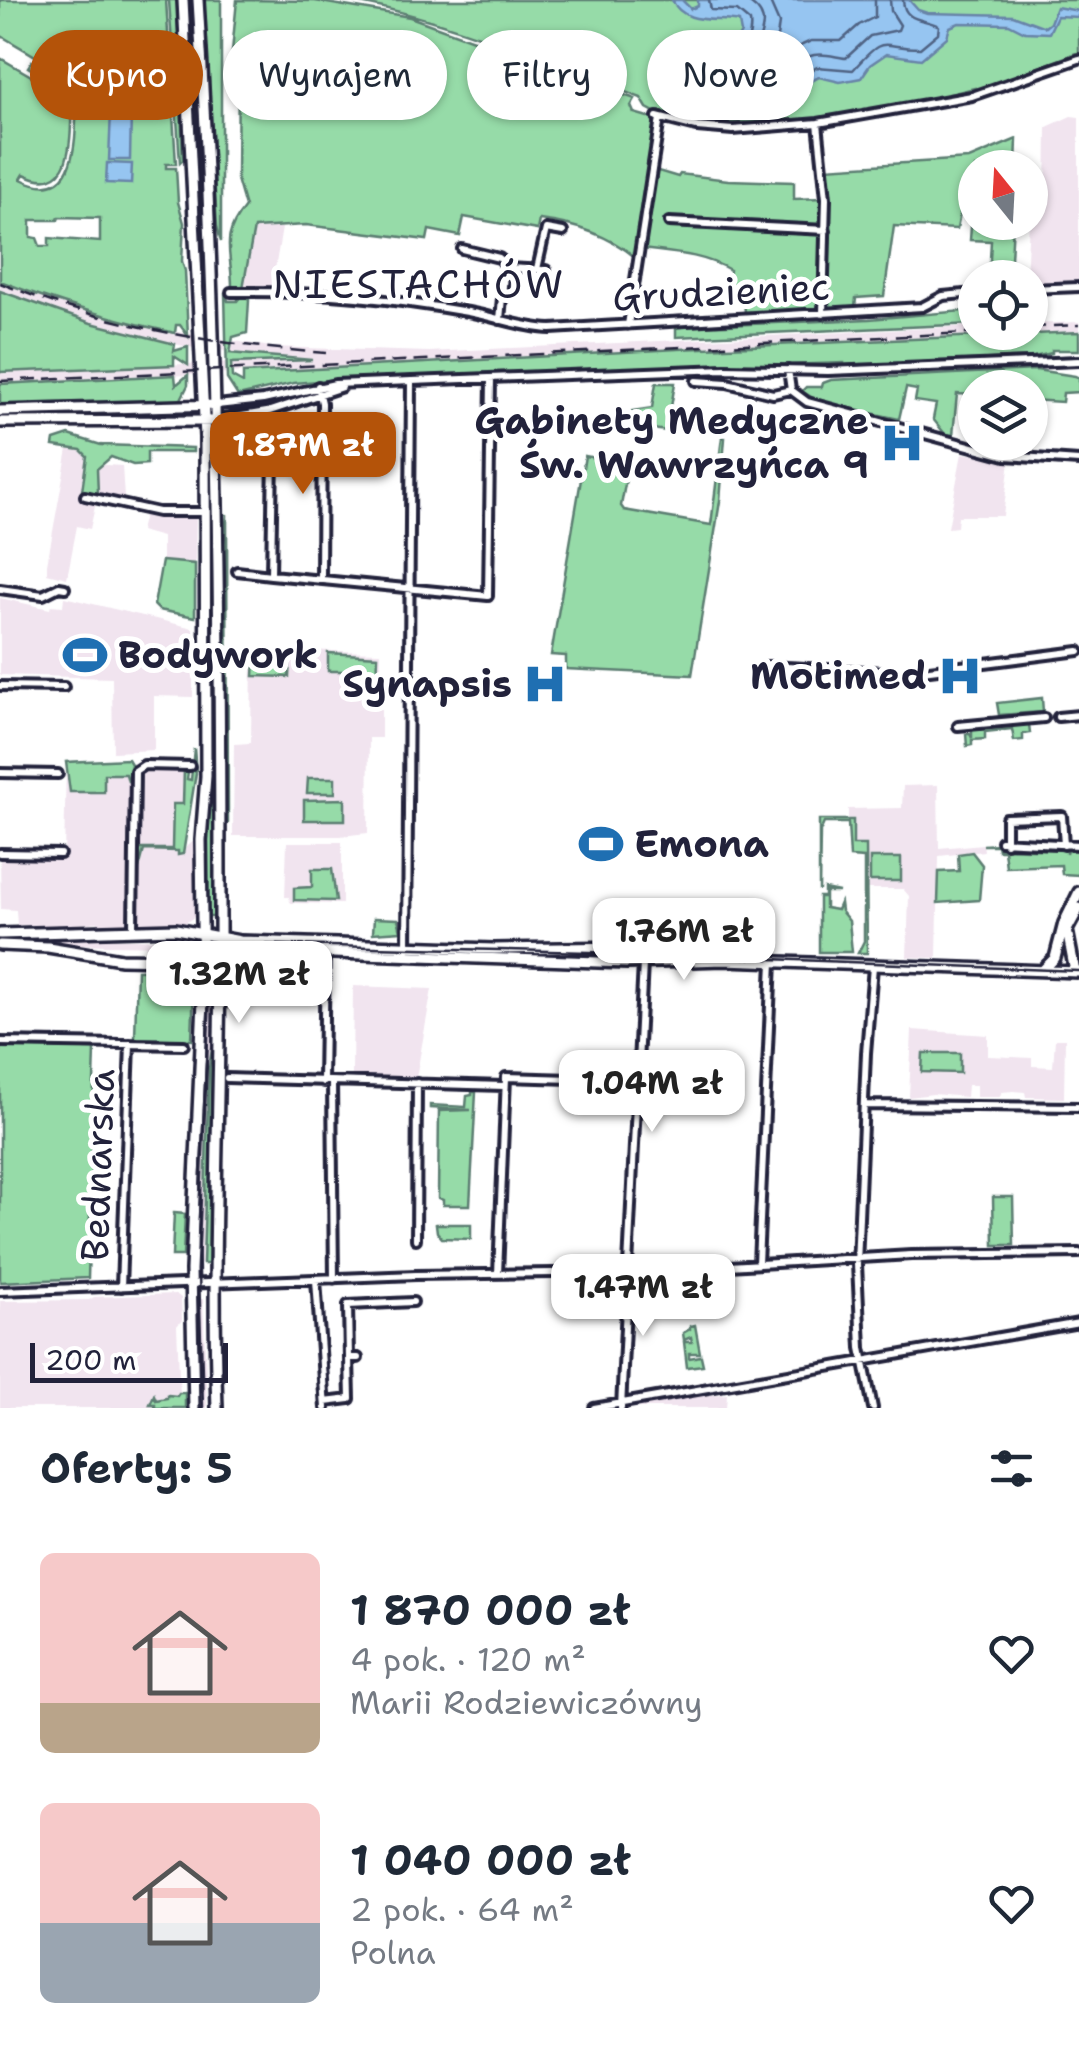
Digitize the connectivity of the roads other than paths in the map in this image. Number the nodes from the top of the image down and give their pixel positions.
1 (183, 0) edge
2 (198, 0) edge
3 (1079, 59) edge
4 (818, 123) junction
5 (669, 222) dead end
6 (826, 230) junction
7 (563, 232) dead end
8 (462, 250) dead end
9 (507, 268) junction
10 (537, 269) junction
11 (546, 270) dead end
12 (1079, 287) edge
13 (1048, 289) edge
14 (231, 292) dead end
15 (958, 295) edge
16 (822, 314) junction
17 (500, 320) junction
18 (628, 325) junction
19 (1079, 361) edge
20 (788, 370) junction
21 (491, 378) junction
22 (411, 381) junction
23 (696, 381) dead end
24 (320, 389) junction
25 (791, 390) junction
26 (217, 405) junction
27 (202, 406) junction
28 (0, 411) edge
29 (217, 420) junction
30 (0, 422) edge
31 (204, 422) junction
32 (273, 454) dead end
33 (1079, 462) edge
34 (85, 496) dead end
35 (205, 512) junction
36 (237, 571) dead end
37 (272, 575) junction
38 (321, 580) junction
39 (0, 588) edge
40 (65, 588) dead end
41 (410, 589) junction
42 (1079, 651) edge
43 (767, 666) dead end
44 (0, 686) edge
45 (64, 687) dead end
46 (1079, 715) edge
47 (1058, 717) dead end
48 (1044, 718) dead end
49 (958, 726) dead end
50 (190, 766) dead end
51 (0, 773) edge
52 (58, 774) dead end
53 (1064, 845) junction
54 (1079, 845) edge
55 (0, 853) edge
56 (60, 854) dead end
57 (1079, 892) edge
58 (1079, 908) edge
59 (133, 928) junction
60 (0, 934) edge
61 (0, 945) edge
62 (220, 945) junction
63 (201, 947) junction
64 (631, 947) junction
65 (407, 950) junction
66 (664, 950) junction
67 (325, 952) junction
68 (184, 960) junction
69 (724, 960) junction
70 (643, 963) junction
71 (873, 966) junction
72 (772, 968) junction
73 (1041, 971) junction
74 (1077, 972) edge
75 (202, 975) junction
76 (0, 1042) edge
77 (130, 1044) junction
78 (184, 1045) dead end
79 (227, 1078) dead end
80 (636, 1081) junction
81 (328, 1082) junction
82 (417, 1083) junction
83 (504, 1086) junction
84 (866, 1105) junction
85 (1079, 1107) edge
86 (416, 1239) dead end
87 (1079, 1253) edge
88 (858, 1257) junction
89 (758, 1263) junction
90 (628, 1272) junction
91 (498, 1274) junction
92 (334, 1279) junction
93 (316, 1280) junction
94 (191, 1284) junction
95 (213, 1284) junction
96 (122, 1287) junction
97 (0, 1291) edge
98 (413, 1302) dead end
99 (1079, 1323) edge
100 (348, 1358) junction
101 (358, 1358) dead end
102 (864, 1360) junction
103 (350, 1399) junction
104 (325, 1405) edge
105 (621, 1406) edge
106 (194, 1408) edge
107 (217, 1408) edge
108 (352, 1408) edge
109 (594, 1408) edge
110 (872, 1408) edge

1 - 27 main road
2 - 26 main road
3 - 4 street
4 - 6 street
4 - 18 street
5 - 6 street
6 - 16 street
7 - 10 street
8 - 9 street
9 - 10 street
9 - 17 street
10 - 11 street
12 - 13 street
14 - 17 street, Grudzieniec
15 - 16 street, Grudzieniec
16 - 18 street, Grudzieniec
17 - 18 street, Grudzieniec
19 - 20 street
20 - 21 street
20 - 25 street
21 - 22 street
21 - 41 street
22 - 24 street
22 - 41 street
23 - 25 street
24 - 26 street
24 - 29 street
24 - 38 street
25 - 33 street
26 - 27 main road
26 - 29 main road
27 - 28 main road
27 - 31 main road
29 - 31 main road
29 - 62 main road
30 - 31 main road
31 - 35 main road
32 - 37 street
34 - 35 street
35 - 63 main road
36 - 37 street
37 - 38 street
38 - 41 street
39 - 40 street
41 - 65 street
42 - 43 street
44 - 45 street
46 - 47 street
48 - 49 street
50 - 59 street
51 - 52 street
53 - 53 street
53 - 54 street
55 - 56 street
57 - 73 main road
58 - 74 main road
59 - 60 main road
59 - 63 main road
61 - 68 main road
62 - 63 main road
62 - 63 main road
62 - 63 main road
62 - 65 main road
62 - 67 main road
62 - 95 main road
63 - 68 main road
63 - 75 main road
64 - 65 main road
64 - 66 main road
64 - 70 main road
65 - 67 main road
65 - 70 main road
66 - 69 main road
66 - 70 street
67 - 81 street
68 - 75 main road
69 - 70 main road
69 - 72 main road
70 - 80 street
71 - 72 main road
71 - 73 main road
71 - 84 street
72 - 89 street
73 - 74 main road
75 - 94 main road
76 - 77 street
77 - 78 street
77 - 96 street, Bednarska
79 - 81 street
80 - 83 street
80 - 90 street
81 - 82 street
81 - 92 street
82 - 83 street
82 - 86 street
83 - 91 street
84 - 85 street
84 - 88 street
87 - 88 street
88 - 89 street
88 - 102 street
89 - 90 street
90 - 91 street
90 - 105 street
91 - 92 street
92 - 93 street
93 - 95 street
93 - 104 street
94 - 95 street
94 - 96 street
94 - 106 main road
95 - 107 main road
96 - 97 street
98 - 100 street
99 - 102 street
100 - 101 street
100 - 103 street
102 - 105 street
102 - 110 street
103 - 104 street
103 - 108 street
105 - 109 street

